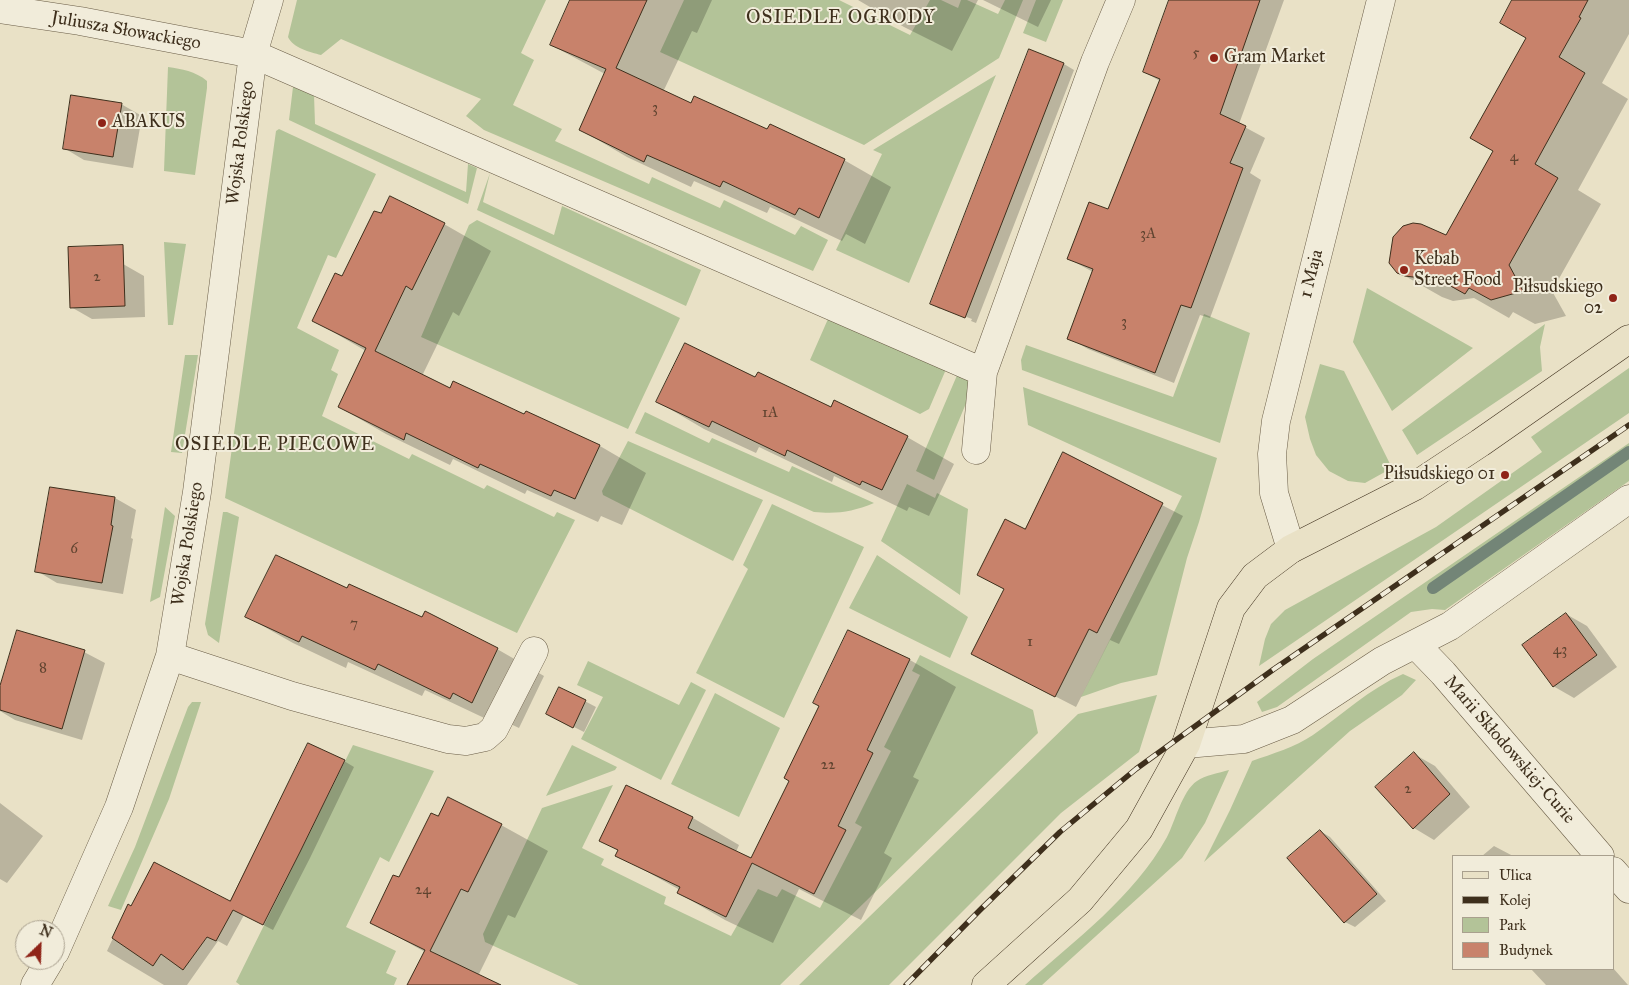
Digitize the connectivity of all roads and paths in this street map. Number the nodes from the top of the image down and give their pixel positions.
1 (268, 0) edge
2 (1121, 0) edge
3 (1381, 0) edge
4 (0, 9) edge
5 (253, 54) junction
6 (1629, 339) edge
7 (983, 372) junction
8 (976, 450) dead end
9 (1629, 500) edge
10 (1291, 549) junction
11 (1416, 644) junction
12 (534, 651) dead end
13 (170, 656) junction
14 (1186, 744) junction
15 (1599, 855) edge
16 (1614, 872) edge
17 (1629, 890) edge
18 (65, 929) edge
19 (44, 970) edge
20 (35, 985) edge
21 (986, 985) edge

1 - 5 street, Wojska Polskiego
2 - 7 street
3 - 10 street, 1 Maja
4 - 5 street, Juliusza Słowackiego
5 - 7 street, Juliusza Słowackiego
5 - 13 street, Wojska Polskiego
6 - 10 main road
7 - 8 street
9 - 11 street
10 - 14 main road
11 - 14 street
11 - 15 street, Marii Skłodowskiej-Curie
12 - 13 street
13 - 18 street, Wojska Polskiego
14 - 21 main road
16 - 17 street
19 - 20 street

